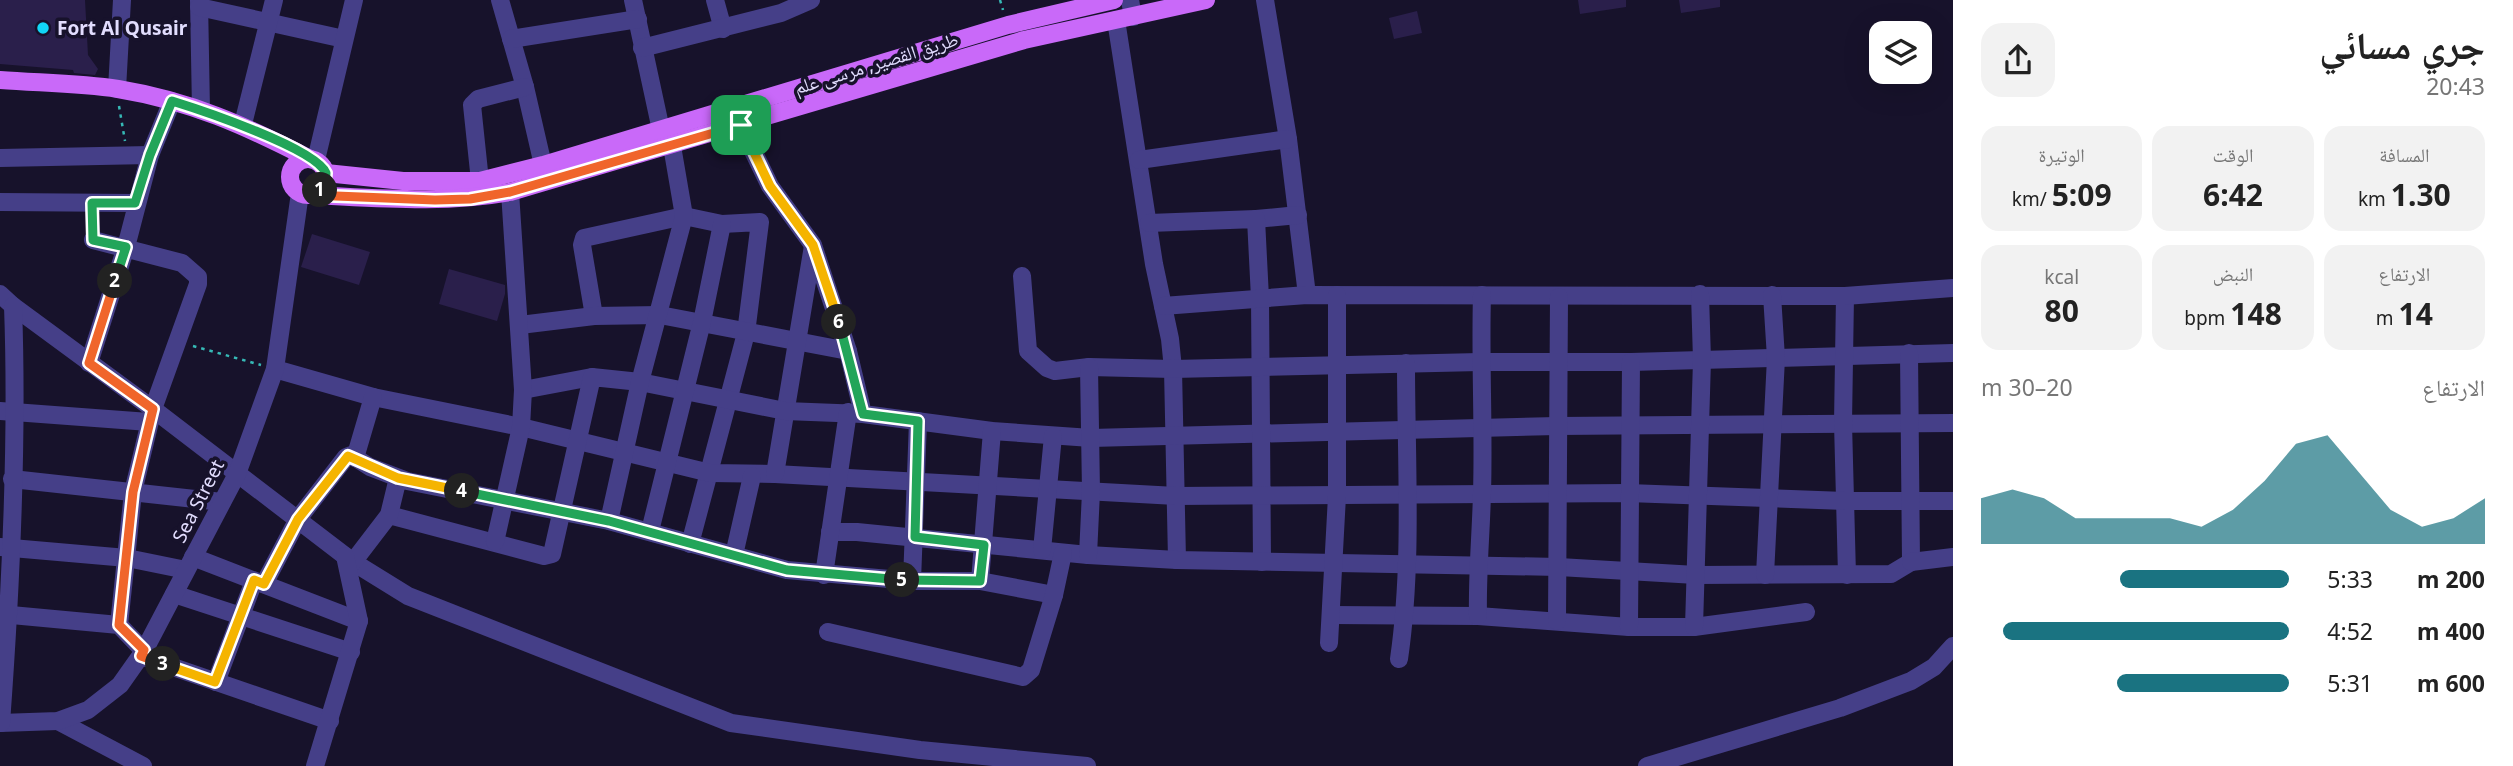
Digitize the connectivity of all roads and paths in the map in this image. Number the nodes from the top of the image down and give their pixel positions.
1 (122, 0) edge
2 (274, 0) edge
3 (354, 0) edge
4 (500, 0) edge
5 (633, 0) edge
6 (715, 0) edge
7 (811, 0) edge
8 (1114, 0) edge
9 (1206, 0) edge
10 (1265, 0) edge
11 (200, 3) edge
12 (1127, 12) edge
13 (638, 19) junction
14 (270, 21) junction
15 (723, 29) junction
16 (344, 39) junction
17 (511, 39) junction
18 (642, 48) junction
19 (0, 80) edge
20 (525, 87) junction
21 (117, 89) junction
22 (172, 101) junction
23 (201, 110) junction
24 (243, 124) junction
25 (741, 125) junction
26 (661, 130) junction
27 (1288, 139) junction
28 (672, 146) junction
29 (127, 154) junction
30 (150, 155) junction
31 (0, 158) edge
32 (1139, 160) junction
33 (318, 164) junction
34 (543, 165) junction
35 (480, 181) junction
36 (510, 192) junction
37 (306, 194) junction
38 (0, 202) edge
39 (135, 203) junction
40 (1298, 215) junction
41 (684, 216) junction
42 (792, 218) junction
43 (1256, 219) junction
44 (760, 222) junction
45 (722, 223) junction
46 (1149, 223) junction
47 (93, 240) dead end
48 (813, 245) junction
49 (126, 247) junction
50 (1022, 276) dead end
51 (1953, 288) edge
52 (1700, 294) junction
53 (1307, 295) junction
54 (1337, 295) junction
55 (1482, 295) junction
56 (1772, 295) junction
57 (1845, 296) junction
58 (1559, 297) junction
59 (1260, 298) junction
60 (6, 300) edge
61 (1163, 306) junction
62 (660, 315) junction
63 (594, 316) junction
64 (702, 322) junction
65 (520, 324) junction
66 (746, 333) junction
67 (795, 339) junction
68 (176, 341) junction
69 (848, 351) junction
70 (1909, 353) junction
71 (1953, 353) edge
72 (1843, 355) junction
73 (1776, 358) junction
74 (1702, 359) junction
75 (1479, 362) junction
76 (1631, 362) junction
77 (89, 363) junction
78 (1406, 363) junction
79 (1558, 363) junction
80 (1336, 365) junction
81 (8, 366) edge
82 (1089, 367) junction
83 (1261, 367) junction
84 (275, 369) junction
85 (1173, 369) junction
86 (592, 377) junction
87 (640, 382) junction
88 (523, 390) junction
89 (685, 391) junction
90 (373, 397) junction
91 (728, 401) junction
92 (7, 410) edge
93 (785, 411) junction
94 (856, 413) junction
95 (151, 416) junction
96 (918, 421) junction
97 (1772, 423) junction
98 (1843, 423) junction
99 (1911, 423) junction
100 (1953, 423) edge
101 (1700, 424) junction
102 (1557, 426) junction
103 (1630, 426) junction
104 (521, 427) junction
105 (1481, 428) junction
106 (992, 430) junction
107 (1406, 430) junction
108 (1337, 432) junction
109 (1174, 434) junction
110 (1259, 434) junction
111 (1053, 436) junction
112 (1091, 438) junction
113 (577, 440) junction
114 (625, 453) junction
115 (355, 458) junction
116 (668, 463) junction
117 (237, 474) junction
118 (710, 474) junction
119 (775, 474) junction
120 (752, 476) junction
121 (398, 478) junction
122 (838, 479) junction
123 (12, 480) junction
124 (917, 482) junction
125 (989, 486) junction
126 (1048, 490) junction
127 (133, 492) junction
128 (1091, 492) junction
129 (1482, 493) junction
130 (1628, 493) junction
131 (1407, 494) junction
132 (1558, 495) junction
133 (1696, 495) junction
134 (1176, 496) junction
135 (1337, 496) junction
136 (1262, 497) junction
137 (1771, 497) junction
138 (506, 499) junction
139 (1845, 500) junction
140 (1953, 500) edge
141 (1911, 501) junction
142 (222, 502) junction
143 (563, 511) junction
144 (389, 515) junction
145 (298, 519) junction
146 (609, 521) junction
147 (650, 531) junction
148 (830, 532) junction
149 (915, 537) junction
150 (495, 542) junction
151 (690, 544) junction
152 (984, 545) junction
153 (5, 547) edge
154 (1042, 550) junction
155 (1063, 552) junction
156 (734, 555) junction
157 (1088, 555) junction
158 (1953, 557) edge
159 (127, 558) junction
160 (349, 559) junction
161 (1177, 559) junction
162 (1262, 562) junction
163 (1334, 562) junction
164 (1911, 562) junction
165 (190, 563) junction
166 (1407, 564) junction
167 (1477, 567) junction
168 (1559, 567) junction
169 (1628, 570) junction
170 (824, 575) junction
171 (1696, 575) junction
172 (1765, 575) junction
173 (1847, 575) junction
174 (912, 581) junction
175 (980, 581) junction
176 (259, 582) junction
177 (174, 594) junction
178 (1054, 595) junction
179 (1806, 612) dead end
180 (1406, 614) junction
181 (4, 615) edge
182 (1331, 615) junction
183 (1478, 616) junction
184 (241, 617) junction
185 (359, 621) junction
186 (1557, 621) junction
187 (119, 625) junction
188 (1629, 627) junction
189 (1694, 627) junction
190 (828, 632) dead end
191 (1329, 643) dead end
192 (1953, 646) edge
193 (351, 652) junction
194 (142, 653) junction
195 (1399, 659) dead end
196 (2, 668) edge
197 (215, 682) junction
198 (330, 721) junction
199 (58, 722) junction
200 (0, 723) edge
201 (143, 766) edge
202 (315, 766) edge
203 (1087, 766) edge
204 (1647, 766) edge

1 - 21 street
2 - 14 street
3 - 16 street
4 - 17 street
5 - 13 street
6 - 15 street
7 - 15 street
8 - 26 main road, طريق القصير, مرسى علم
9 - 12 main road, طريق القصير, مرسى علم
10 - 27 street
11 - 14 street
11 - 23 street
12 - 25 main road, طريق القصير, مرسى علم
12 - 32 street
13 - 17 street
13 - 18 street
14 - 16 street
14 - 24 street
15 - 18 street
16 - 33 street
17 - 20 street
18 - 26 street
19 - 21 main road, طريق القصير, مرسى علم
20 - 34 street
20 - 35 street
21 - 22 main road, طريق القصير, مرسى علم
21 - 29 path
22 - 23 main road, طريق القصير, مرسى علم
22 - 30 street
23 - 24 main road, طريق القصير, مرسى علم
24 - 33 main road, طريق القصير, مرسى علم
25 - 28 main road, طريق القصير, مرسى علم
25 - 42 street
26 - 34 main road, طريق القصير, مرسى علم
27 - 32 street
27 - 40 street
28 - 36 main road, طريق القصير, مرسى علم
28 - 41 street
29 - 30 street
29 - 31 street
30 - 39 street
32 - 46 street
33 - 35 main road, طريق القصير, مرسى علم
33 - 37 main road
33 - 37 main road
34 - 35 main road, طريق القصير, مرسى علم
36 - 37 main road, طريق القصير, مرسى علم
36 - 65 street
37 - 84 street, Sea Street
38 - 39 street
39 - 49 street
40 - 43 street
40 - 53 street
41 - 45 street
41 - 62 street
41 - 63 street
42 - 44 street
42 - 48 street
43 - 46 street
43 - 59 street
44 - 45 street
44 - 66 street
45 - 64 street
46 - 61 street
47 - 49 street
48 - 67 street
48 - 69 street
49 - 68 street
49 - 77 street
50 - 82 street
51 - 57 street
52 - 56 street
52 - 58 street
52 - 74 street
53 - 54 street
53 - 59 street
54 - 55 street
54 - 80 street
55 - 58 street
55 - 75 street
56 - 57 street
56 - 73 street
57 - 72 street
58 - 79 street
59 - 61 street
59 - 83 street
60 - 77 street
60 - 81 street
61 - 85 street
62 - 63 street
62 - 64 street
62 - 87 street
63 - 65 street
64 - 66 street
64 - 89 street
65 - 88 street
66 - 67 street
66 - 91 street
67 - 69 street
67 - 93 street
68 - 84 path
68 - 95 street
69 - 94 street
70 - 71 street
70 - 72 street
70 - 99 street
72 - 73 street
72 - 98 street
73 - 74 street
73 - 97 street
74 - 76 street
74 - 101 street
75 - 78 street
75 - 79 street
75 - 105 street
76 - 79 street
76 - 103 street
77 - 95 street
78 - 80 street
78 - 107 street
79 - 102 street
80 - 83 street
80 - 108 street
81 - 92 street
82 - 85 street
82 - 112 street
83 - 85 street
83 - 110 street
84 - 90 street
84 - 117 street, Sea Street
85 - 109 street
86 - 87 street
86 - 88 street
86 - 113 street
87 - 89 street
87 - 114 street
88 - 104 street
89 - 91 street
89 - 116 street
90 - 104 street
90 - 115 street
91 - 93 street
91 - 118 street
92 - 95 street
92 - 123 street
93 - 94 street
93 - 119 street
94 - 96 street
94 - 122 street
95 - 117 street
95 - 127 street
96 - 106 street
96 - 124 street
97 - 98 street
97 - 101 street
97 - 137 street
98 - 99 street
98 - 139 street
99 - 100 street
99 - 141 street
101 - 103 street
101 - 133 street
102 - 103 street
102 - 105 street
102 - 132 street
103 - 130 street
104 - 113 street
104 - 138 street
105 - 107 street
105 - 129 street
106 - 111 street
106 - 125 street
107 - 108 street
107 - 131 street
108 - 110 street
108 - 135 street
109 - 110 street
109 - 112 street
109 - 134 street
110 - 136 street
111 - 112 street
111 - 126 street
112 - 128 street
113 - 114 street
113 - 143 street
114 - 116 street
114 - 146 street
115 - 121 street
115 - 145 street
116 - 118 street
116 - 147 street
117 - 142 street, Sea Street
117 - 145 street
118 - 120 street
118 - 151 street
119 - 120 street
119 - 122 street
120 - 156 street
121 - 138 street
121 - 144 street
122 - 124 street
122 - 148 street
123 - 127 street
123 - 153 street
124 - 125 street
124 - 149 street
125 - 126 street
125 - 152 street
126 - 128 street
126 - 154 street
127 - 142 street
127 - 159 street
128 - 134 street
128 - 157 street
129 - 131 street
129 - 132 street
129 - 167 street
130 - 132 street
130 - 133 street
130 - 169 street
131 - 135 street
131 - 166 street
132 - 168 street
133 - 137 street
133 - 171 street
134 - 136 street
134 - 161 street
135 - 136 street
135 - 163 street
136 - 162 street
137 - 139 street
137 - 172 street
138 - 143 street
138 - 150 street
139 - 141 street
139 - 173 street
140 - 141 street
141 - 164 street
142 - 165 street, Sea Street
143 - 146 street
143 - 150 street
144 - 150 street
144 - 160 street
145 - 160 street
145 - 176 street
146 - 147 street
147 - 151 street
148 - 149 street
148 - 170 street
149 - 152 street
149 - 174 street
151 - 156 street
152 - 154 street
152 - 175 street
153 - 159 street
153 - 181 street
154 - 155 street
155 - 157 street
155 - 178 street
156 - 170 street
157 - 161 street
158 - 164 street
159 - 165 street
159 - 187 street
160 - 185 street
160 - 203 street
161 - 162 street
162 - 163 street
163 - 166 street
163 - 182 street
164 - 173 street
165 - 176 street
165 - 177 street, Sea Street
166 - 167 street
166 - 180 street
167 - 168 street
167 - 183 street
168 - 169 street
168 - 186 street
169 - 171 street
169 - 188 street
170 - 174 street
171 - 172 street
171 - 189 street
172 - 173 street
174 - 175 street
175 - 178 street
176 - 184 street
176 - 185 street
177 - 184 street
177 - 194 street, Sea Street
178 - 190 street
179 - 189 street
180 - 182 street
180 - 183 street
180 - 195 street
181 - 187 street
181 - 196 street
182 - 191 street
183 - 186 street
184 - 193 street
184 - 197 street
185 - 193 street
186 - 188 street
187 - 194 street
188 - 189 street
192 - 204 street
193 - 198 street
194 - 197 street
194 - 199 street, Sea Street
196 - 200 street
197 - 198 street
198 - 202 street
199 - 200 street, Sea Street
199 - 201 street

